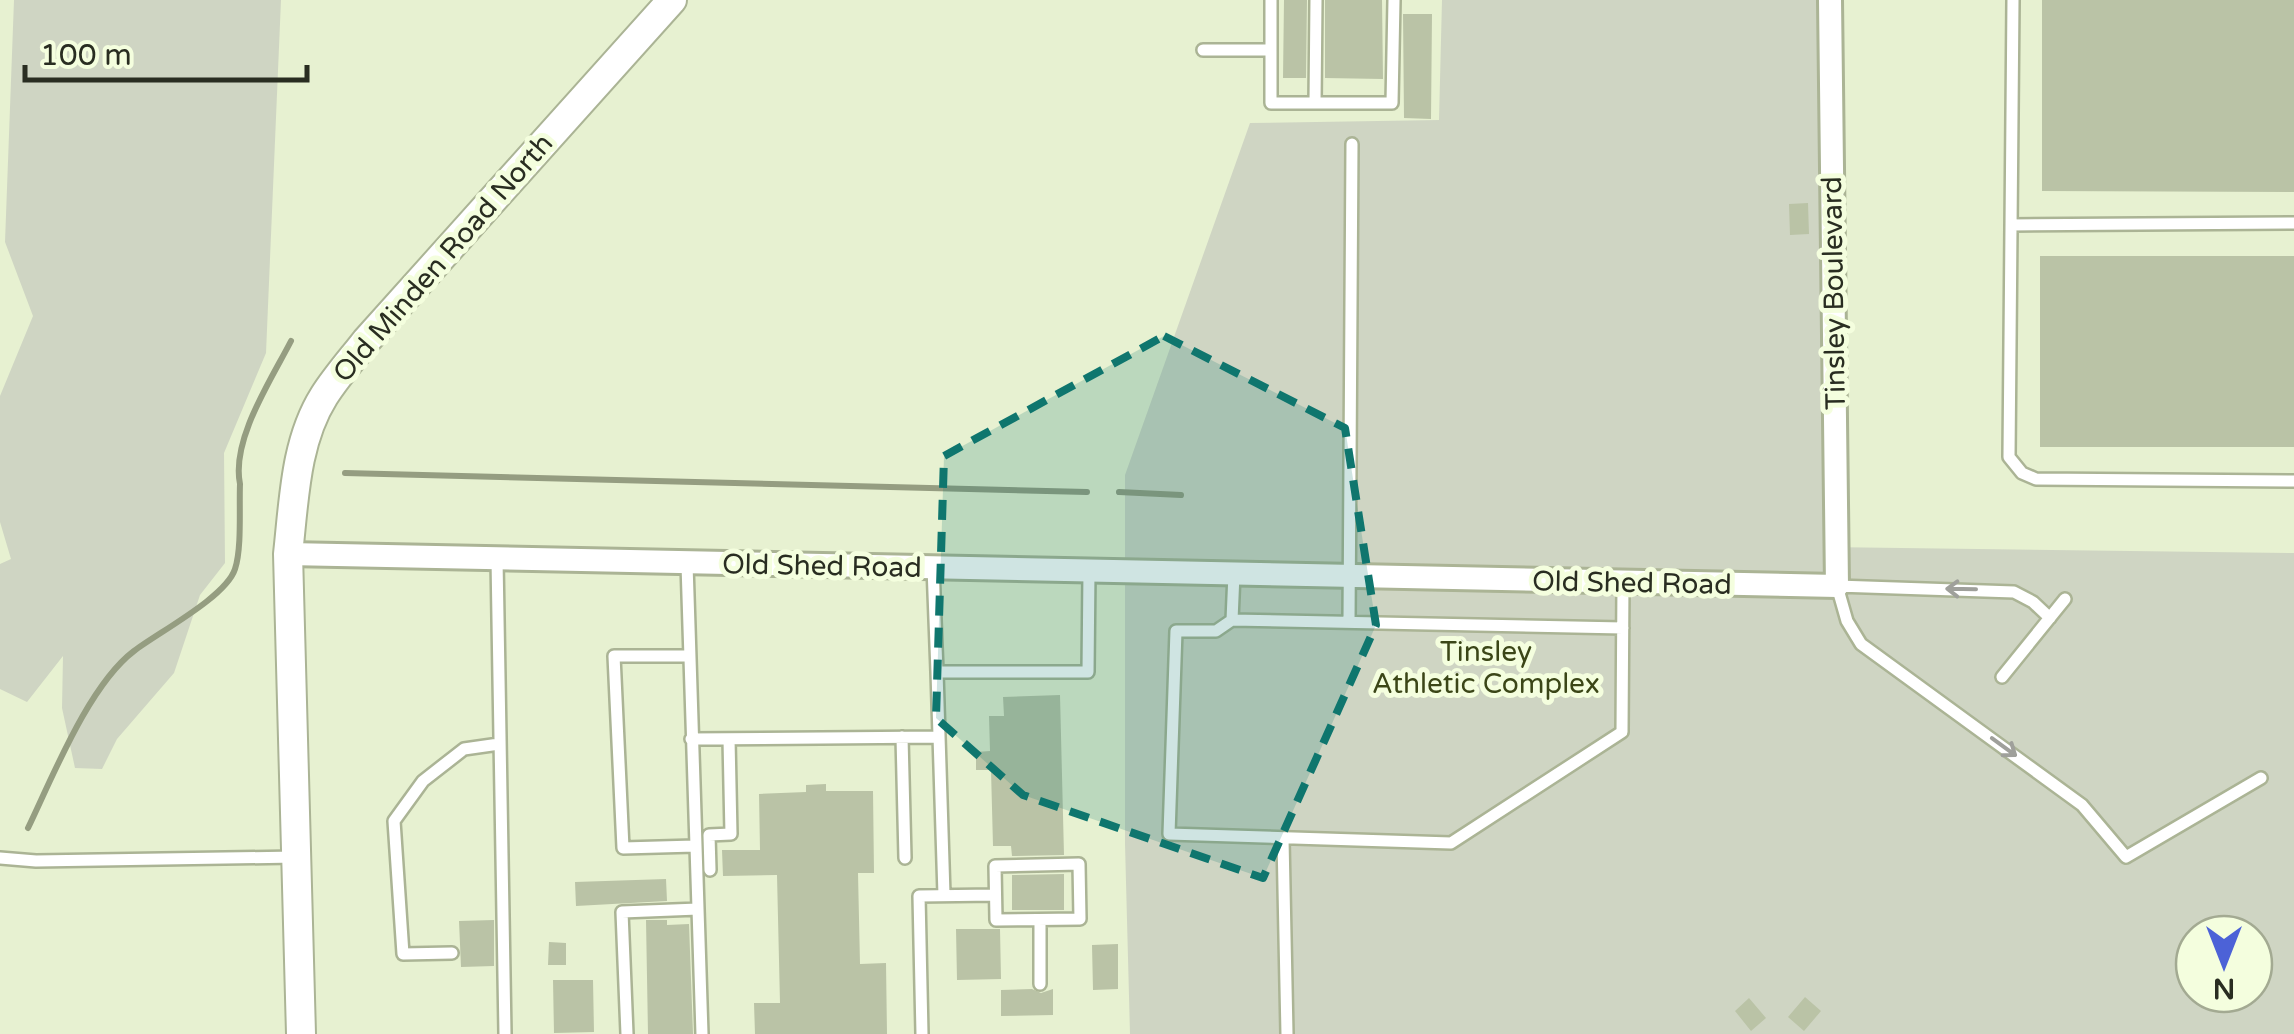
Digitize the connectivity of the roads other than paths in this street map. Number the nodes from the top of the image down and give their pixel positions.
1 (672, 0) edge
2 (1272, 0) edge
3 (1316, 0) edge
4 (1394, 0) edge
5 (1830, 0) edge
6 (2013, 0) edge
7 (1203, 50) dead end
8 (1271, 50) junction
9 (1316, 103) junction
10 (1352, 144) dead end
11 (2294, 223) edge
12 (2011, 225) junction
13 (2294, 480) edge
14 (288, 554) junction
15 (497, 559) junction
16 (687, 564) junction
17 (934, 568) junction
18 (1089, 571) junction
19 (1234, 574) junction
20 (1350, 578) junction
21 (1623, 583) junction
22 (1837, 586) junction
23 (2065, 599) dead end
24 (2050, 618) junction
25 (1232, 620) junction
26 (1349, 622) junction
27 (1623, 628) junction
28 (689, 656) junction
29 (937, 672) junction
30 (2002, 677) dead end
31 (939, 736) junction
32 (902, 737) junction
33 (691, 739) junction
34 (729, 739) junction
35 (499, 744) junction
36 (2261, 778) dead end
37 (1282, 838) junction
38 (695, 846) junction
39 (296, 857) junction
40 (0, 858) edge
41 (905, 858) dead end
42 (710, 870) dead end
43 (944, 895) junction
44 (995, 895) junction
45 (698, 909) junction
46 (1040, 920) junction
47 (452, 953) dead end
48 (1040, 984) dead end
49 (300, 1034) edge
50 (506, 1034) edge
51 (627, 1034) edge
52 (702, 1034) edge
53 (922, 1034) edge
54 (1287, 1034) edge

1 - 14 street, Old Minden Road North
2 - 8 lane
3 - 9 lane
4 - 9 lane
5 - 22 street, Tinsley Boulevard
6 - 12 lane
7 - 8 lane
8 - 9 lane
10 - 20 lane
11 - 12 lane
12 - 13 lane
14 - 15 street, Old Shed Road
14 - 39 street
15 - 16 street, Old Shed Road
15 - 35 lane
16 - 17 street, Old Shed Road
16 - 28 lane
17 - 18 street, Old Shed Road
17 - 29 lane
18 - 19 street, Old Shed Road
18 - 29 lane
19 - 20 street, Old Shed Road
19 - 25 lane
20 - 21 street, Old Shed Road
20 - 26 lane
21 - 22 street, Old Shed Road
21 - 27 lane
24 -> 22 lane
22 -> 36 lane
23 - 24 lane
24 - 30 lane
25 - 26 lane
25 - 37 lane
26 - 27 lane
27 - 37 lane
28 - 33 lane
28 - 38 lane
29 - 31 lane
31 - 32 lane
31 - 43 lane
32 - 34 lane
32 - 41 lane
33 - 34 lane
33 - 38 lane
34 - 42 lane
35 - 47 lane
35 - 50 lane
37 - 54 lane
38 - 45 lane
39 - 40 lane
39 - 49 street
43 - 44 lane
43 - 53 lane
44 - 46 lane
44 - 46 lane
45 - 51 lane
45 - 52 lane
46 - 48 lane

